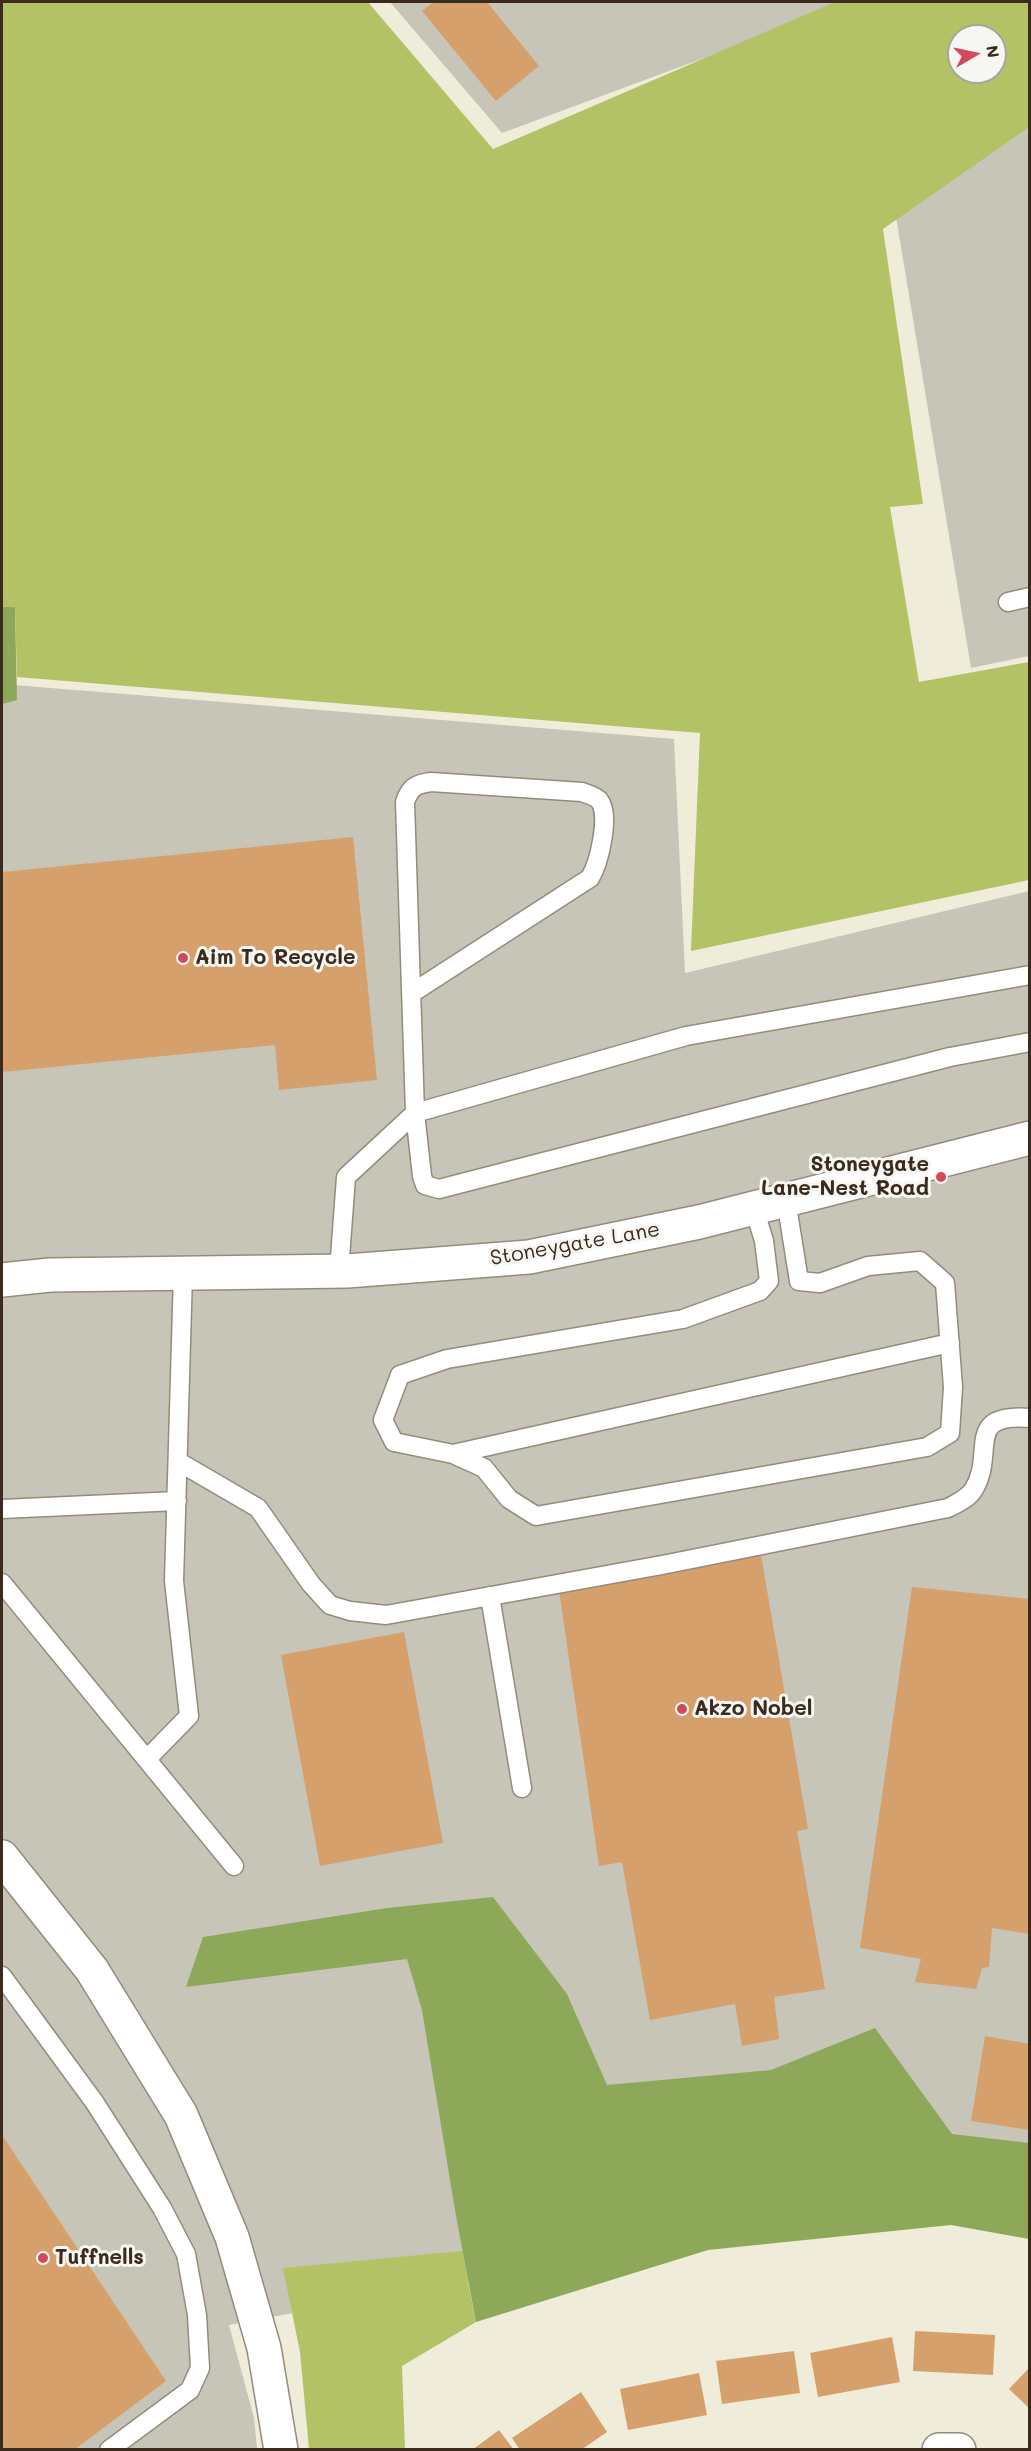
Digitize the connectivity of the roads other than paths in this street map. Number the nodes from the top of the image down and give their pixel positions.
1 (1029, 597) edge
2 (1008, 602) dead end
3 (1029, 975) edge
4 (411, 993) junction
5 (1029, 1042) edge
6 (415, 1113) junction
7 (1029, 1137) edge
8 (786, 1200) junction
9 (754, 1208) junction
10 (339, 1272) junction
11 (183, 1274) junction
12 (2, 1280) edge
13 (950, 1343) junction
14 (1029, 1418) edge
15 (453, 1454) junction
16 (179, 1462) junction
17 (177, 1501) junction
18 (2, 1509) edge
19 (2, 1583) edge
20 (490, 1596) junction
21 (147, 1759) junction
22 (522, 1788) dead end
23 (2, 1857) edge
24 (234, 1866) dead end
25 (2, 1976) edge
26 (109, 2450) edge
27 (280, 2450) edge
28 (939, 2450) edge
29 (959, 2450) edge

1 - 2 lane
3 - 6 lane
4 - 4 lane
4 - 6 lane
5 - 6 lane
6 - 10 lane
7 - 8 street, Stoneygate Lane
8 - 9 street, Stoneygate Lane
8 - 13 lane
9 - 10 street, Stoneygate Lane
9 - 15 lane
10 - 11 street, Stoneygate Lane
11 - 12 street, Stoneygate Lane
11 - 16 lane
13 - 15 lane
13 - 15 lane
14 - 20 lane
16 - 17 lane
16 - 20 lane
17 - 18 lane
17 - 21 lane
19 - 21 lane
20 - 22 lane
21 - 24 lane
23 - 27 street
25 - 26 lane
28 - 29 street

